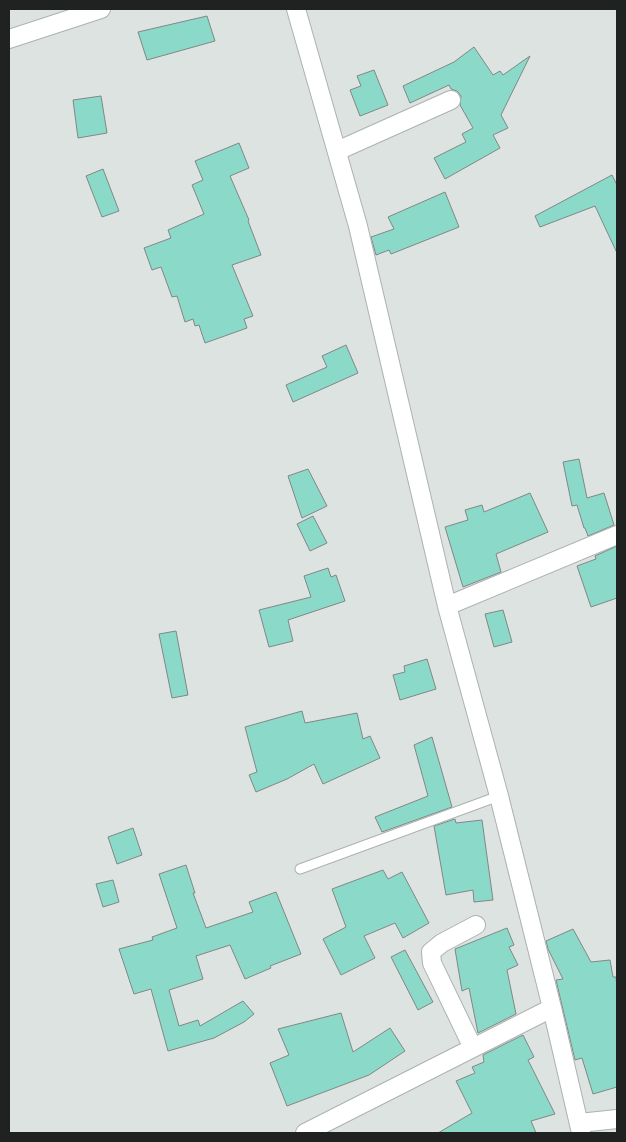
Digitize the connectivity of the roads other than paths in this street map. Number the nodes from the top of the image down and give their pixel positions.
1 (100, 9) edge
2 (296, 9) edge
3 (9, 39) edge
4 (451, 100) dead end
5 (337, 151) junction
6 (617, 535) edge
7 (447, 606) junction
8 (499, 796) junction
9 (300, 868) dead end
10 (476, 925) dead end
11 (552, 1008) junction
12 (473, 1048) junction
13 (617, 1118) edge
14 (580, 1128) edge
15 (306, 1133) edge

1 - 3 street
2 - 5 street
4 - 5 street
5 - 7 street
6 - 7 street
7 - 8 street
8 - 9 lane
8 - 11 street
10 - 12 street
11 - 12 street
11 - 14 street
12 - 15 street
13 - 14 street

